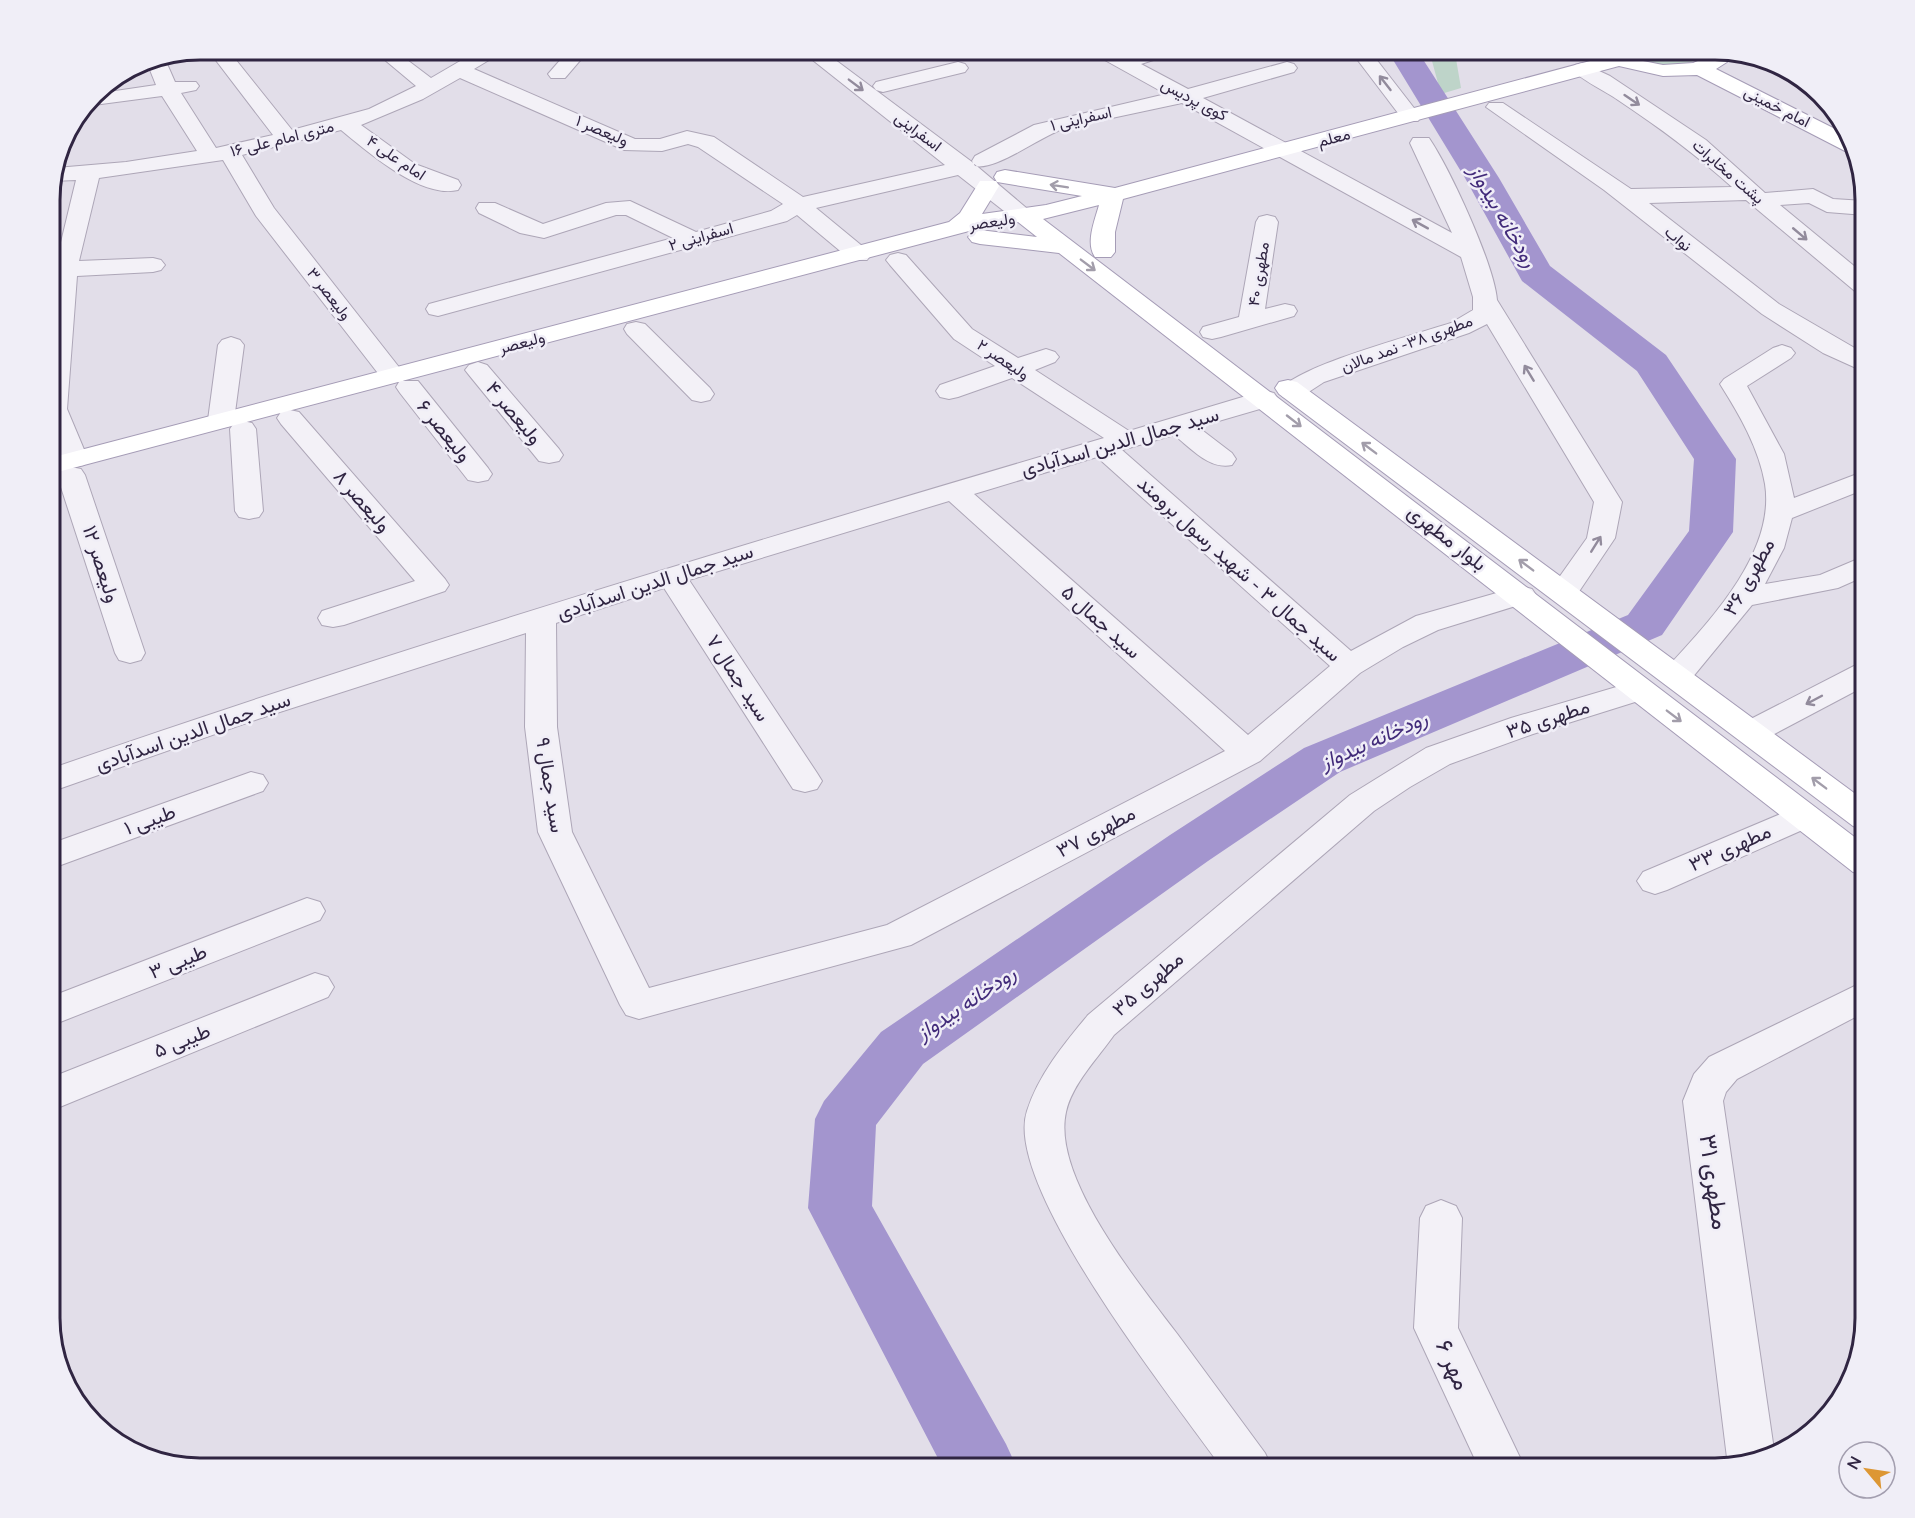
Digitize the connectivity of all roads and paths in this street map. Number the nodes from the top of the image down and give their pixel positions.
1 (226, 60) edge
2 (395, 60) edge
3 (476, 60) edge
4 (570, 60) edge
5 (825, 60) edge
6 (848, 60) edge
7 (1119, 60) edge
8 (1134, 60) edge
9 (1367, 60) edge
10 (1601, 60) edge
11 (1631, 60) edge
12 (1718, 60) edge
13 (1124, 63) junction
14 (158, 67) edge
15 (958, 68) dead end
16 (1287, 68) dead end
17 (1581, 69) junction
18 (1701, 69) junction
19 (459, 70) junction
20 (558, 74) dead end
21 (193, 86) dead end
22 (883, 86) junction
23 (430, 87) junction
24 (168, 89) junction
25 (1186, 96) junction
26 (103, 99) edge
27 (1496, 107) dead end
28 (1411, 117) junction
29 (917, 121) junction
30 (345, 123) junction
31 (287, 138) junction
32 (1842, 140) edge
33 (1421, 143) dead end
34 (1288, 150) junction
35 (219, 154) junction
36 (974, 164) junction
37 (89, 173) junction
38 (63, 174) edge
39 (997, 181) junction
40 (450, 185) dead end
41 (1113, 194) junction
42 (1625, 196) junction
43 (1755, 197) junction
44 (799, 205) junction
45 (1855, 207) edge
46 (487, 208) dead end
47 (1036, 214) junction
48 (1267, 222) dead end
49 (956, 228) junction
50 (980, 237) junction
51 (693, 239) junction
52 (1064, 247) junction
53 (1103, 252) junction
54 (1471, 253) junction
55 (898, 260) junction
56 (865, 261) junction
57 (60, 263) edge
58 (153, 265) dead end
59 (60, 269) edge
60 (1855, 278) edge
61 (1487, 303) junction
62 (438, 309) dead end
63 (1285, 311) dead end
64 (1251, 321) junction
65 (636, 329) junction
66 (1212, 332) junction
67 (231, 345) dead end
68 (1239, 352) dead end
69 (1782, 352) dead end
70 (1046, 357) dead end
71 (1855, 359) edge
72 (1017, 369) junction
73 (478, 370) junction
74 (401, 382) junction
75 (1274, 387) junction
76 (949, 391) dead end
77 (701, 394) dead end
78 (290, 418) junction
79 (1178, 425) junction
80 (230, 427) junction
81 (1114, 444) junction
82 (549, 456) dead end
83 (1222, 459) dead end
84 (61, 470) edge
85 (478, 474) dead end
86 (1855, 483) edge
87 (954, 491) junction
88 (249, 511) dead end
89 (1778, 514) junction
90 (1855, 571) edge
91 (671, 576) junction
92 (1521, 595) junction
93 (1740, 598) junction
94 (1558, 606) junction
95 (333, 618) dead end
96 (541, 618) junction
97 (1625, 639) junction
98 (1592, 651) junction
99 (130, 653) dead end
100 (1349, 666) junction
101 (1651, 678) junction
102 (1855, 679) edge
103 (1752, 732) junction
104 (1248, 753) junction
105 (60, 777) edge
106 (805, 781) dead end
107 (251, 783) dead end
108 (1855, 810) edge
109 (1804, 816) junction
110 (60, 853) edge
111 (1855, 855) edge
112 (1655, 881) dead end
113 (307, 911) dead end
114 (315, 987) dead end
115 (1855, 1000) edge
116 (639, 1005) joint
117 (60, 1008) edge
118 (60, 1091) edge
119 (1441, 1218) dead end
120 (1749, 1453) edge
121 (1242, 1458) edge
122 (1497, 1458) edge

1 - 31 street
2 - 23 street
3 - 19 street, ۱۶ متری امام علی
4 - 20 street
5 -> 29 street, اسفراینی
6 - 22 street, اسفراینی
7 - 13 street, کوی پردیس
8 - 13 street
28 -> 9 street
10 - 17 main road, معلم
11 - 18 main road
12 - 18 main road
13 - 25 street, کوی پردیس
14 - 24 street, ولیعصر ۳
15 - 22 street
16 - 25 street, اسفراینی ۱
17 - 28 main road, معلم
17 -> 43 street, پشت مخابرات
18 - 32 main road, امام خمینی
19 - 23 street, ۱۶ متری امام علی
19 - 44 street, ولیعصر ۱
21 - 24 street
22 - 29 street, اسفراینی
23 - 30 street, ۱۶ متری امام علی
24 - 26 street
24 - 35 street, ولیعصر ۳
25 - 34 street, کوی پردیس
25 - 36 street, اسفراینی ۱
27 - 42 street, نواب
28 - 34 main road, معلم
29 - 36 street, اسفراینی
30 - 31 street, ۱۶ متری امام علی
30 - 40 street, امام علی ۴
31 - 35 street, ۱۶ متری امام علی
33 - 54 street, مطهری ۳۸- نمد مالان
34 - 41 main road, معلم
54 -> 34 street, کوی پردیس
35 - 37 street, ۱۶ متری امام علی
35 - 74 street, ولیعصر ۳
36 - 39 street, اسفراینی
36 - 44 street, اسفراینی ۲
37 - 38 street, ۱۶ متری امام علی
37 - 57 street, ولیعصر ۱۲
41 -> 39 main road
39 - 47 street, اسفراینی
39 - 49 main road
41 - 47 main road, معلم
41 - 53 main road
42 - 43 street
42 - 71 street, نواب
43 - 45 street
43 -> 60 street, پشت مخابرات
44 - 51 street, اسفراینی ۲
44 - 56 street, ولیعصر ۱
46 - 51 street
47 - 49 main road, ولیعصر
47 - 50 main road, ولیعصر
47 - 52 main road, بلوار مطهری
47 - 53 main road
48 - 64 street, مطهری ۴۰
49 - 56 main road, ولیعصر
50 - 52 main road
50 - 55 main road, ولیعصر
51 - 62 street, اسفراینی ۲
52 -> 75 main road, بلوار مطهری
53 - 66 main road
54 - 61 street, مطهری ۳۸- نمد مالان
55 - 56 main road, ولیعصر
55 - 72 street, ولیعصر ۲
56 - 65 main road, ولیعصر
56 - 74 main road, ولیعصر
58 - 59 street
61 - 75 street, مطهری ۳۸- نمد مالان
94 -> 61 street
63 - 64 street
64 - 66 street, مطهری ۴۰
65 - 73 main road, ولیعصر
65 - 77 street
66 - 68 main road
67 - 80 street
69 - 89 street, مطهری ۳۶
70 - 72 street
72 - 76 street
72 - 81 street, ولیعصر ۲
73 - 74 main road, ولیعصر
73 - 82 street, ولیعصر ۴
74 - 78 main road, ولیعصر
74 - 80 main road, ولیعصر
74 - 85 street, ولیعصر ۶
75 - 79 street, سید جمال الدین اسدآبادی
75 -> 92 main road, بلوار مطهری
94 -> 75 main road, بلوار مطهری
78 - 80 main road, ولیعصر
78 - 95 street, ولیعصر ۸
79 - 81 street, سید جمال الدین اسدآبادی
79 - 83 street
80 - 84 main road, ولیعصر
80 - 88 street
81 - 87 street, سید جمال الدین اسدآبادی
81 - 100 street, سید جمال ۳ - شهید رسول برومند
84 - 99 street, ولیعصر ۱۲
86 - 89 street
87 - 91 street, سید جمال الدین اسدآبادی
87 - 104 street, سید جمال ۵
89 - 93 street, مطهری ۳۶
90 - 93 street
91 - 96 street, سید جمال الدین اسدآبادی
91 - 106 street, سید جمال ۷
92 - 94 main road, بلوار مطهری
92 - 100 street, مطهری ۳۷
93 - 101 street, مطهری ۳۶
94 - 97 main road, بلوار مطهری
94 - 98 main road, بلوار مطهری
96 - 105 street, سید جمال الدین اسدآبادی
96 - 116 street, سید جمال ۹
97 - 98 main road
97 - 101 main road, بلوار مطهری
98 - 101 main road, بلوار مطهری
100 - 104 street, مطهری ۳۷
101 - 103 main road, بلوار مطهری
101 -> 109 main road, بلوار مطهری
101 - 121 street, مطهری ۳۵
102 -> 103 street
108 -> 103 main road, بلوار مطهری
104 - 116 street, مطهری ۳۷
107 - 110 street, طیبی ۱
109 - 111 main road, بلوار مطهری
109 - 112 street, مطهری ۳۳
113 - 117 street, طیبی ۳
114 - 118 street, طیبی ۵
115 - 120 street, مطهری ۳۱
119 - 122 street, مهر ۶

